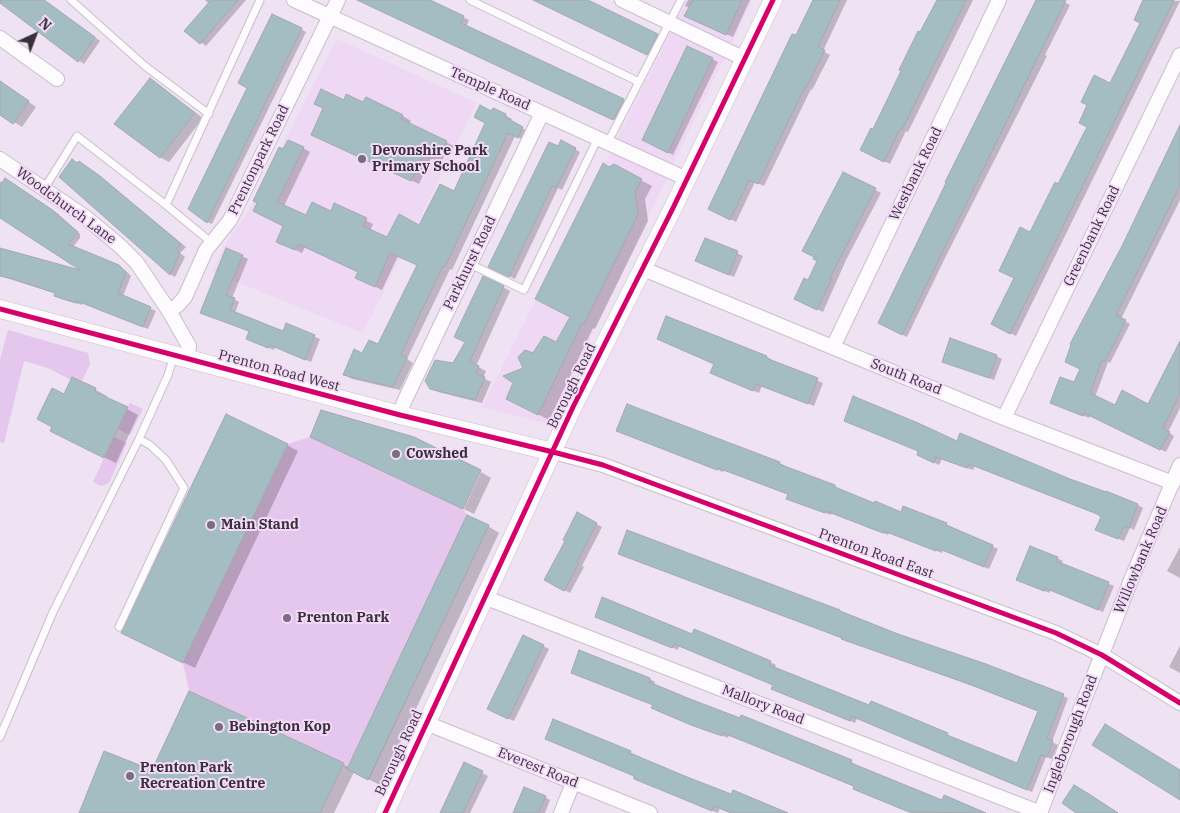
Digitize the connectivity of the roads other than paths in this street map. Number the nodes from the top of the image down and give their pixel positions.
1 (71, 0) edge
2 (260, 0) edge
3 (294, 0) edge
4 (338, 0) edge
5 (470, 0) edge
6 (622, 0) edge
7 (681, 0) edge
8 (773, 0) edge
9 (999, 0) edge
10 (329, 16) junction
11 (668, 22) junction
12 (0, 38) edge
13 (1180, 55) edge
14 (745, 59) junction
15 (57, 79) dead end
16 (639, 82) junction
17 (542, 113) junction
18 (208, 114) junction
19 (603, 140) junction
20 (0, 159) edge
21 (687, 179) junction
22 (44, 188) junction
23 (166, 205) junction
24 (212, 243) junction
25 (470, 264) junction
26 (642, 268) junction
27 (0, 309) edge
28 (169, 310) junction
29 (833, 347) junction
30 (181, 356) junction
31 (400, 415) junction
32 (1004, 418) junction
33 (138, 439) junction
34 (553, 452) junction
35 (1180, 465) edge
36 (1173, 483) junction
37 (484, 597) junction
38 (119, 627) dead end
39 (1102, 655) junction
40 (1180, 703) edge
41 (426, 722) junction
42 (0, 737) edge
43 (574, 783) junction
44 (384, 813) edge
45 (561, 813) edge
46 (650, 813) edge
47 (1040, 813) edge

1 - 18 lane
2 - 18 lane
3 - 10 street, Temple Road
4 - 10 street, Prentonpark Road
5 - 16 lane
6 - 11 street
7 - 11 lane
8 - 14 street, Borough Road
9 - 29 street, Westbank Road
10 - 17 street, Temple Road
10 - 24 street, Prentonpark Road
11 - 14 street
11 - 16 lane
12 - 15 street
13 - 32 street, Greenbank Road
14 - 21 street, Borough Road
16 - 19 lane
17 - 19 street, Temple Road
17 - 25 street, Parkhurst Road
18 - 23 lane
19 - 21 street, Temple Road
19 - 25 lane
20 - 22 street, Woodchurch Lane
21 - 26 street, Borough Road
22 - 23 lane
22 - 28 street, Woodchurch Lane
23 - 24 lane
24 - 28 street, Prentonpark Road
25 - 31 street, Parkhurst Road
26 - 29 street, South Road
26 - 34 street, Borough Road
27 - 30 street, Prenton Road West
28 - 30 street, Woodchurch Lane
29 - 32 street, South Road
30 - 31 street, Prenton Road West
30 - 33 lane
31 - 34 street, Prenton Road West
32 - 36 street, South Road
33 - 38 lane
33 - 42 lane
34 - 37 street, Borough Road
34 - 39 street, Prenton Road East
35 - 36 street, Willowbank Road
36 - 39 street, Willowbank Road
37 - 41 street, Borough Road
37 - 47 street, Mallory Road
39 - 40 street, Prenton Road East
39 - 47 street, Ingleborough Road
41 - 43 street, Everest Road
41 - 44 street, Borough Road
43 - 45 street
43 - 46 street, Everest Road

